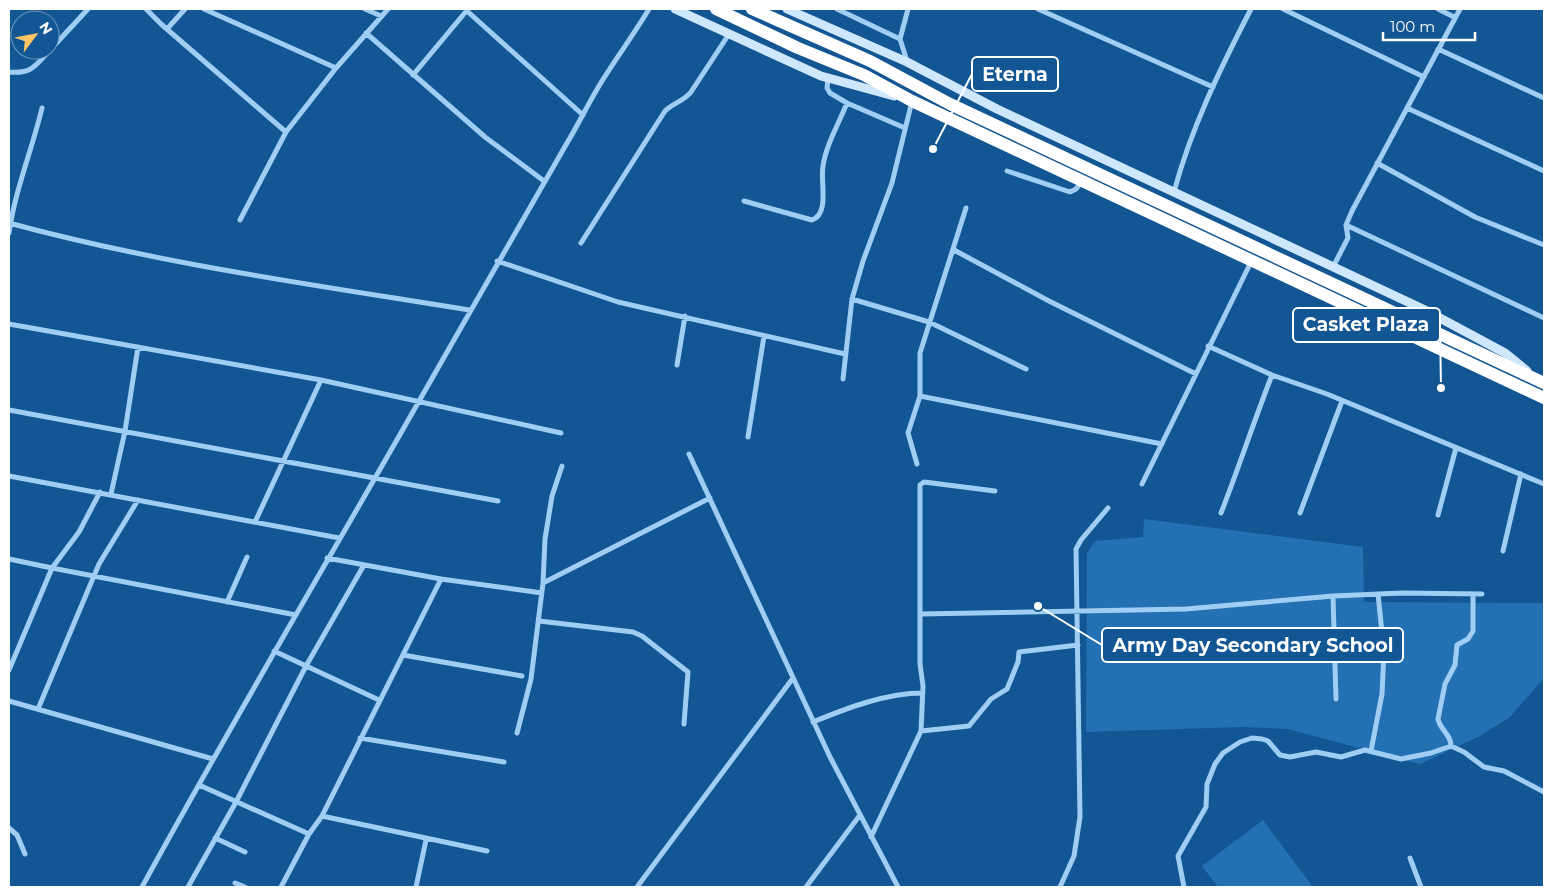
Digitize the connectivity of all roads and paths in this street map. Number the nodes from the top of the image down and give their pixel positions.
1 (88, 9) edge
2 (146, 9) edge
3 (185, 9) edge
4 (204, 9) edge
5 (365, 9) edge
6 (388, 9) edge
7 (649, 9) edge
8 (675, 9) edge
9 (716, 9) edge
10 (752, 9) edge
11 (787, 9) edge
12 (836, 9) edge
13 (908, 9) edge
14 (1038, 9) edge
15 (1251, 9) edge
16 (1283, 9) edge
17 (1438, 9) edge
18 (1460, 9) edge
19 (468, 10) edge
20 (381, 16) junction
21 (1454, 17) junction
22 (168, 29) junction
23 (366, 34) junction
24 (729, 34) junction
25 (60, 39) edge
26 (900, 39) junction
27 (1438, 49) junction
28 (40, 60) edge
29 (907, 62) junction
30 (336, 68) junction
31 (9, 72) edge
32 (413, 75) junction
33 (1424, 77) junction
34 (828, 79) junction
35 (1213, 87) junction
36 (1544, 98) edge
37 (912, 101) junction
38 (847, 103) junction
39 (42, 108) dead end
40 (1406, 108) junction
41 (584, 115) junction
42 (905, 128) junction
43 (286, 132) junction
44 (1377, 163) junction
45 (1007, 171) dead end
46 (1544, 171) edge
47 (544, 181) junction
48 (1082, 181) junction
49 (1174, 192) junction
50 (744, 201) dead end
51 (966, 208) dead end
52 (240, 220) dead end
53 (10, 223) edge
54 (1346, 225) junction
55 (9, 233) edge
56 (581, 243) dead end
57 (1544, 245) edge
58 (954, 250) junction
59 (1252, 259) junction
60 (497, 261) junction
61 (1332, 267) junction
62 (852, 299) junction
63 (470, 310) junction
64 (685, 316) junction
65 (1544, 318) edge
66 (929, 322) junction
67 (9, 324) edge
68 (764, 336) junction
69 (1208, 346) junction
70 (138, 347) junction
71 (845, 354) junction
72 (677, 365) dead end
73 (1026, 370) dead end
74 (1196, 374) junction
75 (1272, 375) junction
76 (843, 379) dead end
77 (321, 380) junction
78 (1541, 381) edge
79 (920, 396) junction
80 (1544, 398) edge
81 (1342, 401) junction
82 (418, 403) junction
83 (9, 410) edge
84 (125, 431) junction
85 (562, 433) dead end
86 (748, 437) dead end
87 (1162, 444) junction
88 (1456, 448) junction
89 (689, 454) dead end
90 (283, 460) junction
91 (917, 464) dead end
92 (562, 466) dead end
93 (1521, 474) junction
94 (9, 476) edge
95 (374, 478) junction
96 (1142, 484) dead end
97 (1544, 484) edge
98 (995, 491) dead end
99 (100, 492) junction
100 (111, 494) junction
101 (710, 498) junction
102 (138, 500) junction
103 (498, 500) dead end
104 (1108, 508) dead end
105 (1221, 513) dead end
106 (1300, 514) dead end
107 (1438, 515) dead end
108 (255, 522) junction
109 (338, 538) junction
110 (1503, 551) dead end
111 (247, 557) dead end
112 (327, 558) junction
113 (9, 559) edge
114 (364, 565) junction
115 (52, 568) junction
116 (94, 576) junction
117 (441, 580) junction
118 (543, 583) junction
119 (542, 594) junction
120 (1378, 594) junction
121 (1473, 594) junction
122 (1482, 594) dead end
123 (1333, 596) junction
124 (227, 602) junction
125 (1077, 611) junction
126 (920, 614) junction
127 (296, 615) junction
128 (539, 621) junction
129 (1078, 645) junction
130 (274, 651) junction
131 (403, 655) junction
132 (306, 666) junction
133 (9, 670) edge
134 (522, 676) dead end
135 (793, 678) junction
136 (923, 693) junction
137 (1336, 699) dead end
138 (379, 700) junction
139 (9, 701) edge
140 (38, 709) junction
141 (813, 722) junction
142 (684, 724) dead end
143 (921, 731) junction
144 (517, 733) dead end
145 (360, 738) junction
146 (1451, 746) junction
147 (1371, 751) junction
148 (213, 759) junction
149 (504, 762) dead end
150 (199, 785) junction
151 (1544, 792) edge
152 (236, 802) junction
153 (860, 815) junction
154 (322, 816) junction
155 (9, 828) edge
156 (309, 834) junction
157 (871, 837) junction
158 (215, 838) junction
159 (426, 840) junction
160 (487, 851) dead end
161 (246, 852) dead end
162 (25, 854) dead end
163 (1410, 858) dead end
164 (235, 883) dead end
165 (142, 887) edge
166 (188, 887) edge
167 (245, 887) edge
168 (282, 887) edge
169 (416, 887) edge
170 (637, 887) edge
171 (806, 887) edge
172 (898, 887) edge
173 (1060, 887) edge
174 (1184, 887) edge
175 (1421, 887) edge

1 - 25 street
2 - 22 street
3 - 22 street
4 - 30 street
5 - 20 street
6 - 20 street
7 - 41 street
8 - 24 main road
9 - 37 highway
10 - 78 highway
11 - 29 main road
12 - 26 street
13 - 26 street
14 - 35 street
15 - 35 street
16 - 33 street
17 - 21 street
18 - 21 street
19 - 32 street
19 - 41 street
20 - 23 street
21 - 27 street
22 - 43 street
23 - 30 street
23 - 32 street
24 - 34 main road
24 - 56 street
26 - 29 street
27 - 33 street
27 - 36 street
28 - 31 street
29 - 49 main road
30 - 43 street
32 - 47 street
33 - 40 street
34 - 37 main road
34 - 38 street
35 - 49 street
37 - 42 street
37 - 48 highway
38 - 42 street
38 - 50 street
39 - 53 street
40 - 44 street
40 - 46 street
41 - 47 street
42 - 62 street
43 - 52 street
44 - 54 street
44 - 57 street
45 - 48 street
47 - 60 street
48 - 59 highway
49 - 61 main road
51 - 58 street
53 - 55 street
53 - 63 street
54 - 61 street
54 - 65 street
58 - 66 street
58 - 74 street
59 - 69 street
59 - 80 highway
60 - 63 street
60 - 64 street
61 - 78 main road
62 - 66 street
62 - 71 street
63 - 82 street
64 - 68 street
64 - 72 street
66 - 73 street
66 - 79 street
67 - 70 street
68 - 71 street
68 - 86 street
69 - 74 street
69 - 75 street
70 - 77 street
70 - 84 street
71 - 76 street
74 - 87 street
75 - 81 street
75 - 105 street
77 - 82 street
77 - 90 street
79 - 87 street
79 - 91 street
81 - 88 street
81 - 106 street
82 - 85 street
82 - 95 street
83 - 84 street
84 - 90 street
84 - 100 street
87 - 96 street
88 - 93 street
88 - 107 street
89 - 101 street
90 - 95 street
90 - 108 street
92 - 118 street
93 - 97 street
93 - 110 street
94 - 99 street
95 - 103 street
95 - 109 street
98 - 126 street
99 - 100 street
99 - 115 street
100 - 102 street
101 - 118 street
101 - 135 street
102 - 108 street
102 - 116 street
104 - 125 street
108 - 109 street
109 - 112 street
111 - 124 street
112 - 114 street
112 - 127 street
113 - 115 street
114 - 117 street
114 - 132 street
115 - 116 street
115 - 133 street
116 - 124 street
116 - 140 street
117 - 119 street
117 - 131 street
118 - 119 street
119 - 128 street
120 - 121 street
120 - 123 street
120 - 147 street
121 - 122 street
121 - 146 street
123 - 125 street
123 - 137 street
124 - 127 street
125 - 126 street
125 - 129 street
126 - 136 street
127 - 130 street
128 - 142 street
128 - 144 street
129 - 143 street
129 - 173 street
130 - 132 street
130 - 148 street
131 - 134 street
131 - 138 street
132 - 138 street
132 - 152 street
135 - 141 street
135 - 170 street
136 - 141 street
136 - 143 street
138 - 145 street
139 - 140 street
140 - 148 street
141 - 153 street
143 - 157 street
145 - 149 street
145 - 154 street
146 - 147 street
146 - 151 street
147 - 174 street
148 - 150 street
150 - 152 street
150 - 165 street
152 - 156 street
152 - 158 street
153 - 157 street
153 - 171 street
154 - 156 street
154 - 159 street
155 - 162 street
156 - 168 street
157 - 172 street
158 - 161 street
158 - 166 street
159 - 160 street
159 - 169 street
163 - 175 street
164 - 167 street

